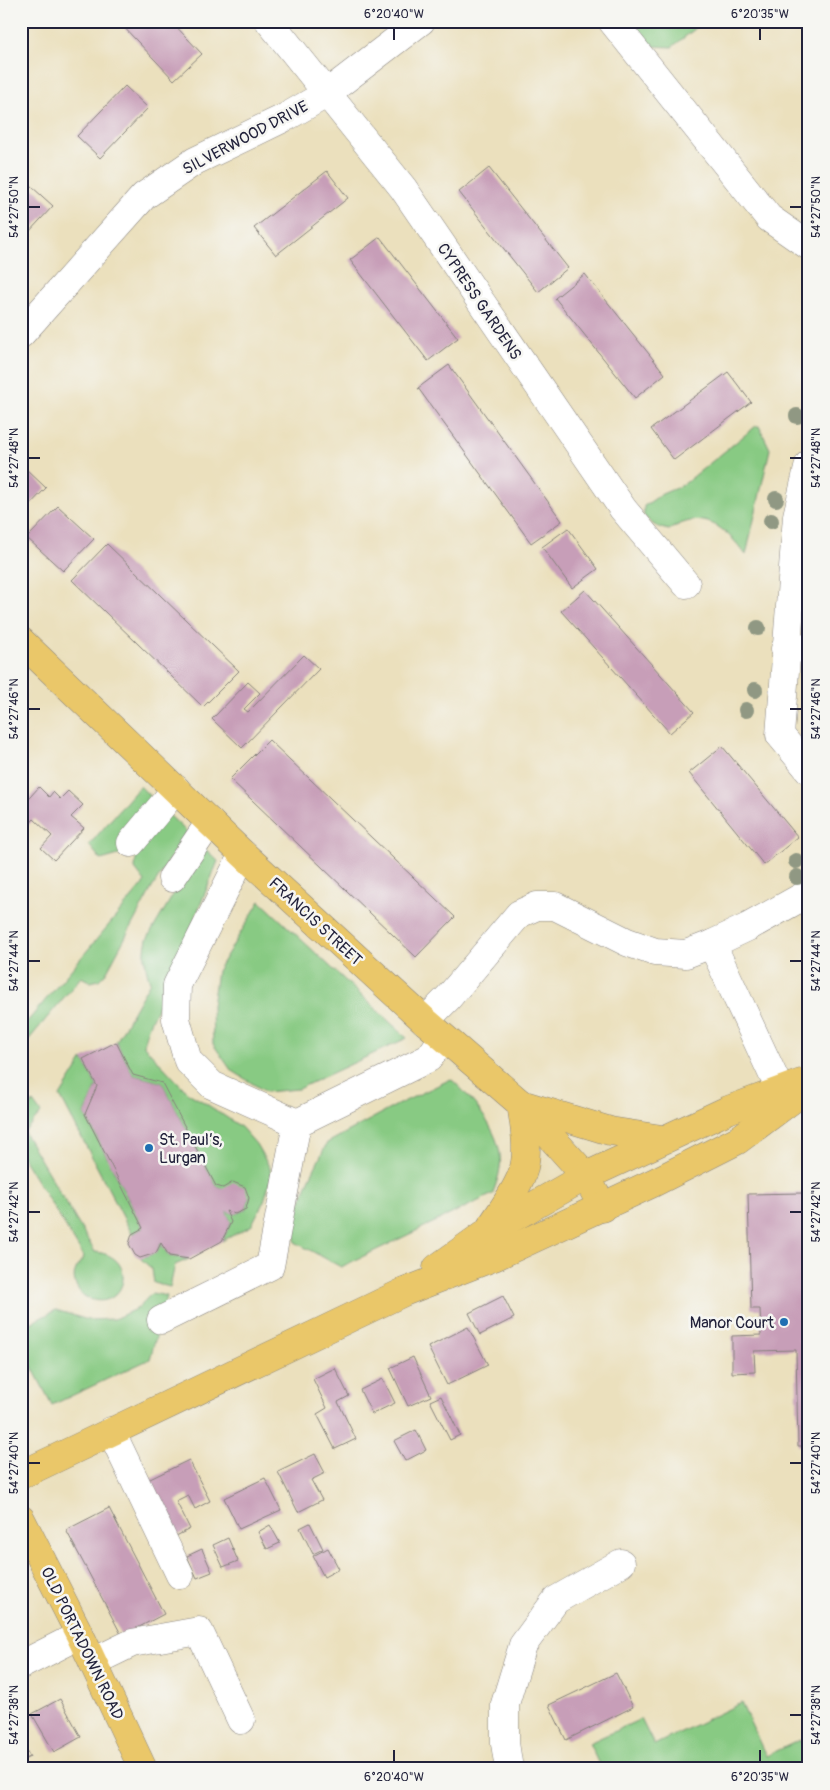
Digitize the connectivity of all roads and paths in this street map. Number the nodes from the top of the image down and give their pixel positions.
1 (270, 21) edge
2 (421, 21) edge
3 (612, 21) edge
4 (326, 94) junction
5 (809, 246) edge
6 (21, 334) edge
7 (809, 464) edge
8 (803, 516) edge
9 (686, 584) dead end
10 (21, 640) edge
11 (797, 648) edge
12 (809, 770) edge
13 (176, 789) junction
14 (210, 822) junction
15 (132, 843) dead end
16 (243, 854) junction
17 (172, 878) dead end
18 (809, 893) edge
19 (712, 944) junction
20 (434, 1030) junction
21 (809, 1080) edge
22 (809, 1087) edge
23 (780, 1090) junction
24 (521, 1104) junction
25 (297, 1123) junction
26 (662, 1140) junction
27 (586, 1176) junction
28 (603, 1208) junction
29 (486, 1233) junction
30 (404, 1292) junction
31 (161, 1320) dead end
32 (112, 1431) junction
33 (21, 1475) edge
34 (21, 1519) edge
35 (621, 1563) dead end
36 (180, 1575) dead end
37 (80, 1635) junction
38 (93, 1662) junction
39 (21, 1665) edge
40 (241, 1720) dead end
41 (143, 1769) edge
42 (509, 1769) edge

1 - 4 street, CYPRESS GARDENS
2 - 4 street, SILVERWOOD DRIVE
3 - 5 street
4 - 6 street, SILVERWOOD DRIVE
4 - 9 street, CYPRESS GARDENS
7 - 8 street
8 - 11 street
10 - 13 main road, FRANCIS STREET
11 - 12 street
13 - 14 main road, FRANCIS STREET
13 - 15 street
14 - 16 main road, FRANCIS STREET
14 - 17 street
16 - 20 main road, FRANCIS STREET
16 - 25 street
18 - 19 street
19 - 20 street
19 - 23 street
20 - 24 main road, FRANCIS STREET
20 - 25 street
21 - 23 main road
22 - 28 main road
23 - 26 main road
24 - 26 main road
24 - 27 main road, FRANCIS STREET
24 - 29 main road
25 - 31 street
26 - 27 main road
27 - 28 main road, FRANCIS STREET
27 - 29 main road
28 - 30 main road
29 - 30 main road
30 - 32 main road
32 - 33 main road
32 - 36 street
34 - 37 main road, OLD PORTADOWN ROAD
35 - 42 street
37 - 38 main road, OLD PORTADOWN ROAD
37 - 39 street
38 - 40 street
38 - 41 main road, OLD PORTADOWN ROAD

